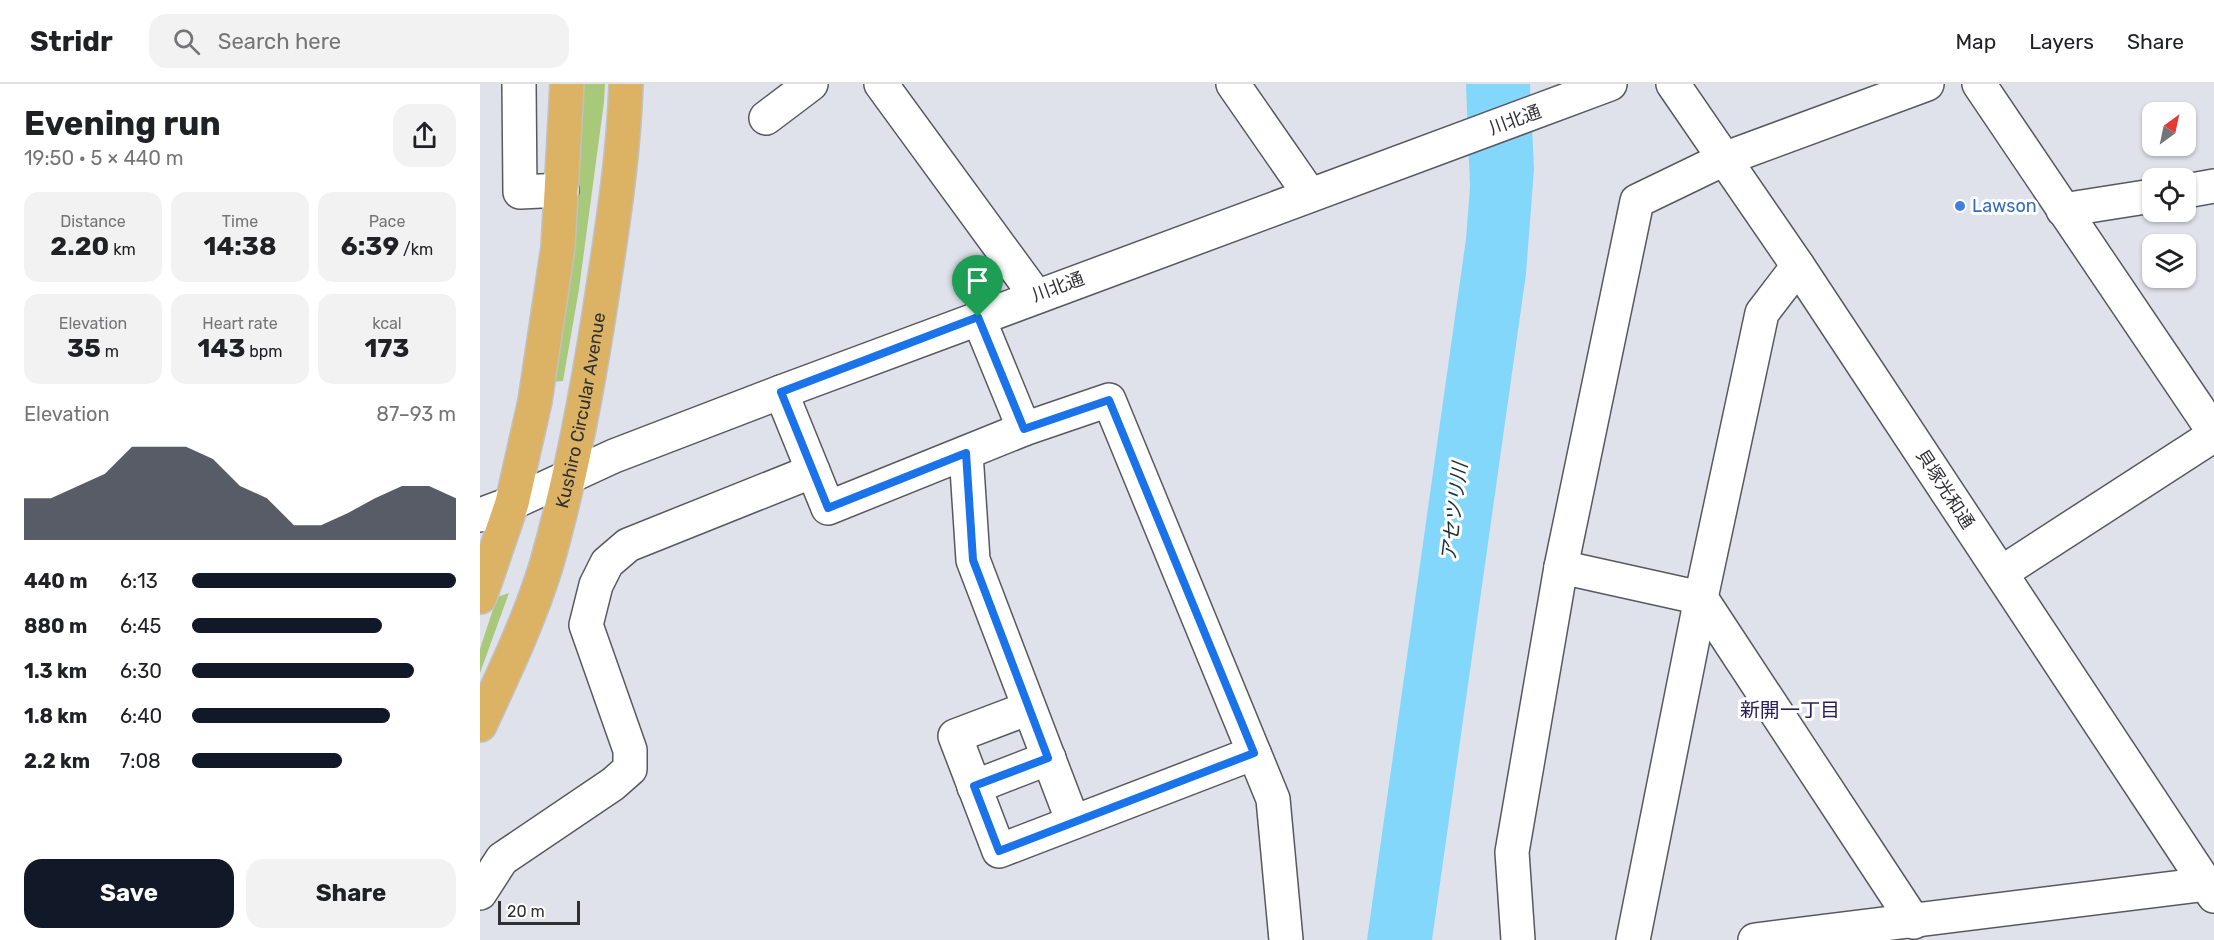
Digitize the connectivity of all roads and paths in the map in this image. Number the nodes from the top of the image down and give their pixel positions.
1 (519, 84) edge
2 (567, 84) edge
3 (626, 84) edge
4 (811, 84) edge
5 (881, 84) edge
6 (1233, 84) edge
7 (1673, 84) edge
8 (1927, 84) edge
9 (1979, 84) edge
10 (1604, 87) edge
11 (766, 118) dead end
12 (1724, 159) junction
13 (2214, 186) edge
14 (2196, 189) edge
15 (562, 190) junction
16 (1310, 195) junction
17 (2142, 198) edge
18 (2063, 210) junction
19 (1798, 266) junction
20 (1036, 296) junction
21 (978, 317) junction
22 (781, 392) junction
23 (1024, 429) junction
24 (2214, 434) edge
25 (966, 453) junction
26 (813, 471) junction
27 (568, 476) junction
28 (512, 503) junction
29 (480, 515) edge
30 (1561, 567) junction
31 (2001, 573) junction
32 (480, 597) edge
33 (1701, 598) junction
34 (1029, 708) junction
35 (480, 725) edge
36 (1254, 753) junction
37 (1048, 758) junction
38 (974, 786) junction
39 (1073, 822) junction
40 (2211, 888) edge
41 (480, 893) edge
42 (1914, 922) junction
43 (1286, 940) edge
44 (1518, 940) edge
45 (1633, 940) edge
46 (1755, 940) edge

1 - 15 street
2 - 15 highway
3 - 27 highway, Kushiro Circular Avenue
4 - 11 street
5 - 20 street
6 - 16 street
7 - 12 street, 貝塚光和通
8 - 12 street
9 - 18 street
10 - 16 street, 川北通
12 - 19 street, 貝塚光和通
12 - 30 street
13 - 14 street
15 - 28 highway
16 - 20 street, 川北通
17 - 18 street
18 - 24 street
19 - 31 street, 貝塚光和通
19 - 33 street
20 - 21 street, 川北通
21 - 22 street, 川北通
21 - 23 street
22 - 26 street
22 - 27 street, 川北通
23 - 25 street
23 - 36 street
24 - 31 street
25 - 26 street
25 - 34 street
26 - 41 street
27 - 28 street, 川北通
27 - 35 highway, Kushiro Circular Avenue
28 - 29 street, 川北通
28 - 32 highway
30 - 33 street
30 - 44 street
31 - 40 street, 貝塚光和通
33 - 42 street
33 - 45 street
34 - 37 street
34 - 38 street
36 - 39 street
36 - 43 street
37 - 38 street
37 - 39 street
38 - 39 street
40 - 42 street
42 - 46 street

